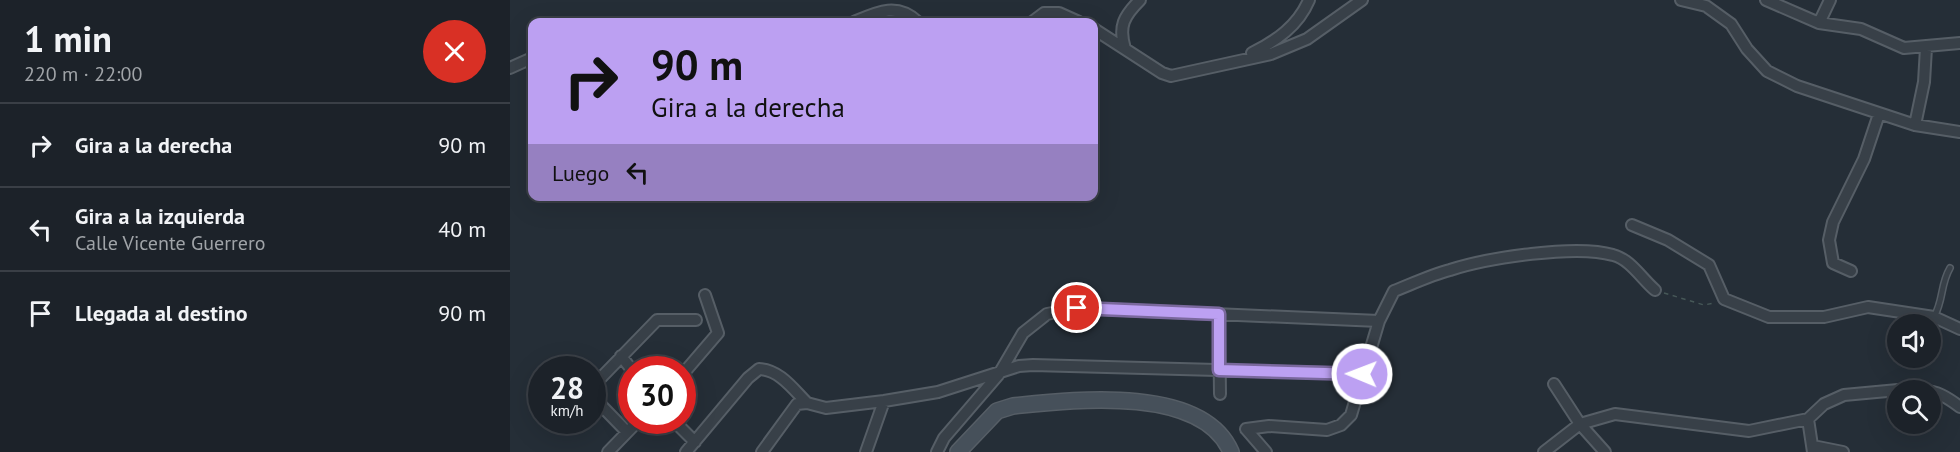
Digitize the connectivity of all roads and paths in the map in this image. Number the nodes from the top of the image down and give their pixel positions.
1 (1140, 0) edge
2 (1309, 0) edge
3 (1362, 0) edge
4 (1681, 0) edge
5 (1766, 0) edge
6 (1830, 0) edge
7 (1708, 3) edge
8 (862, 18) edge
9 (913, 18) edge
10 (1037, 18) edge
11 (1058, 18) edge
12 (1819, 23) junction
13 (1098, 32) edge
14 (1960, 43) edge
15 (1926, 48) junction
16 (1125, 49) junction
17 (1241, 59) junction
18 (528, 60) edge
19 (510, 68) edge
20 (1879, 114) junction
21 (1915, 126) junction
22 (1960, 132) edge
23 (1632, 225) dead end
24 (1950, 268) dead end
25 (1851, 271) dead end
26 (1654, 290) joint
27 (705, 295) dead end
28 (1724, 299) junction
29 (1219, 314) junction
30 (1914, 314) edge
31 (1936, 314) edge
32 (696, 320) dead end
33 (1941, 320) edge
34 (1379, 321) junction
35 (1960, 329) edge
36 (621, 356) edge
37 (696, 358) edge
38 (618, 359) edge
39 (1219, 370) junction
40 (606, 372) edge
41 (999, 374) junction
42 (1362, 374) junction
43 (1554, 384) dead end
44 (1887, 391) edge
45 (1941, 393) edge
46 (1220, 394) dead end
47 (884, 401) junction
48 (807, 403) junction
49 (1960, 407) edge
50 (606, 410) edge
51 (1808, 419) junction
52 (618, 423) edge
53 (1580, 424) junction
54 (625, 434) edge
55 (687, 434) edge
56 (695, 442) junction
57 (1813, 449) edge
58 (608, 452) edge
59 (686, 452) edge
60 (762, 452) edge
61 (866, 452) edge
62 (937, 452) edge
63 (958, 452) edge
64 (1231, 452) edge
65 (1266, 452) edge
66 (1544, 452) edge
67 (1605, 452) edge
68 (1843, 452) edge

1 - 16 street
2 - 17 street
3 - 17 street
4 - 7 street
5 - 12 street
6 - 12 street
7 - 20 street
8 - 9 street
10 - 11 street
12 - 15 street
13 - 16 street
14 - 15 street
15 - 21 street
16 - 17 street
18 - 19 street
20 - 21 street
20 - 25 street
21 - 22 street
23 - 28 street
24 - 31 lane
26 - 28 path
26 - 34 street
27 - 37 street
28 - 30 street
29 - 34 street
29 - 39 street
29 - 41 street
32 - 36 street
33 - 35 street
34 - 42 street
38 - 40 street
39 - 41 street
39 - 42 street
39 - 46 street
41 - 47 street
41 - 62 street
42 - 65 street
43 - 53 street
44 - 51 street
45 - 49 street
47 - 48 street
47 - 61 street
48 - 56 street
48 - 60 street
50 - 52 street
51 - 53 street
51 - 57 street
53 - 66 street
53 - 67 street
54 - 58 street
55 - 56 street
56 - 59 street
57 - 68 street
63 - 64 main road

